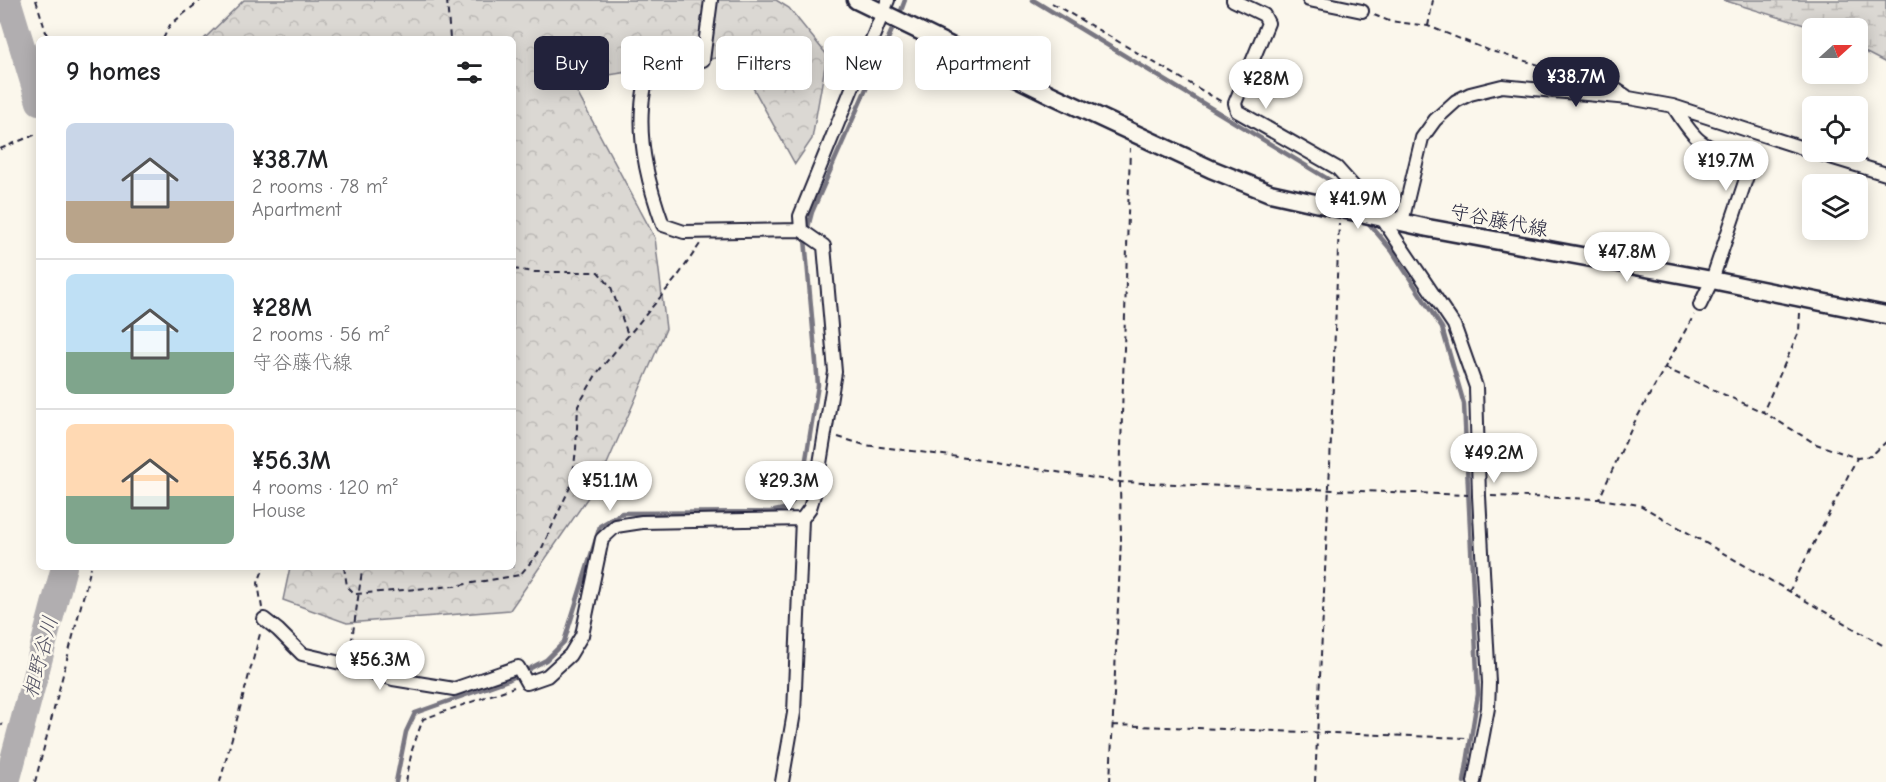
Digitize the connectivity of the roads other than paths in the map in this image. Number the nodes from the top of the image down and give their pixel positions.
1 (711, 0) edge
2 (856, 0) edge
3 (1233, 0) edge
4 (1309, 0) edge
5 (1362, 11) road end
6 (891, 13) edge
7 (1592, 74) road end
8 (1629, 98) junction
9 (1673, 106) junction
10 (1802, 147) edge
11 (1848, 162) edge
12 (1886, 174) edge
13 (1379, 217) junction
14 (1402, 222) junction
15 (801, 230) junction
16 (1712, 280) junction
17 (1700, 304) road end
18 (1886, 315) edge
19 (802, 519) junction
20 (264, 619) road end
21 (782, 782) edge
22 (1474, 782) edge

1 - 15 street
2 - 6 main road, 守谷藤代線
3 - 13 street
4 - 5 street
6 - 13 main road, 守谷藤代線
6 - 15 street
7 - 8 street
8 - 9 street
8 - 14 street
9 - 10 street
9 - 16 street
11 - 12 street
13 - 14 main road, 守谷藤代線
13 - 22 street
14 - 16 main road, 守谷藤代線
15 - 19 street
16 - 17 street
16 - 18 main road, 守谷藤代線
19 - 20 street
19 - 21 street

